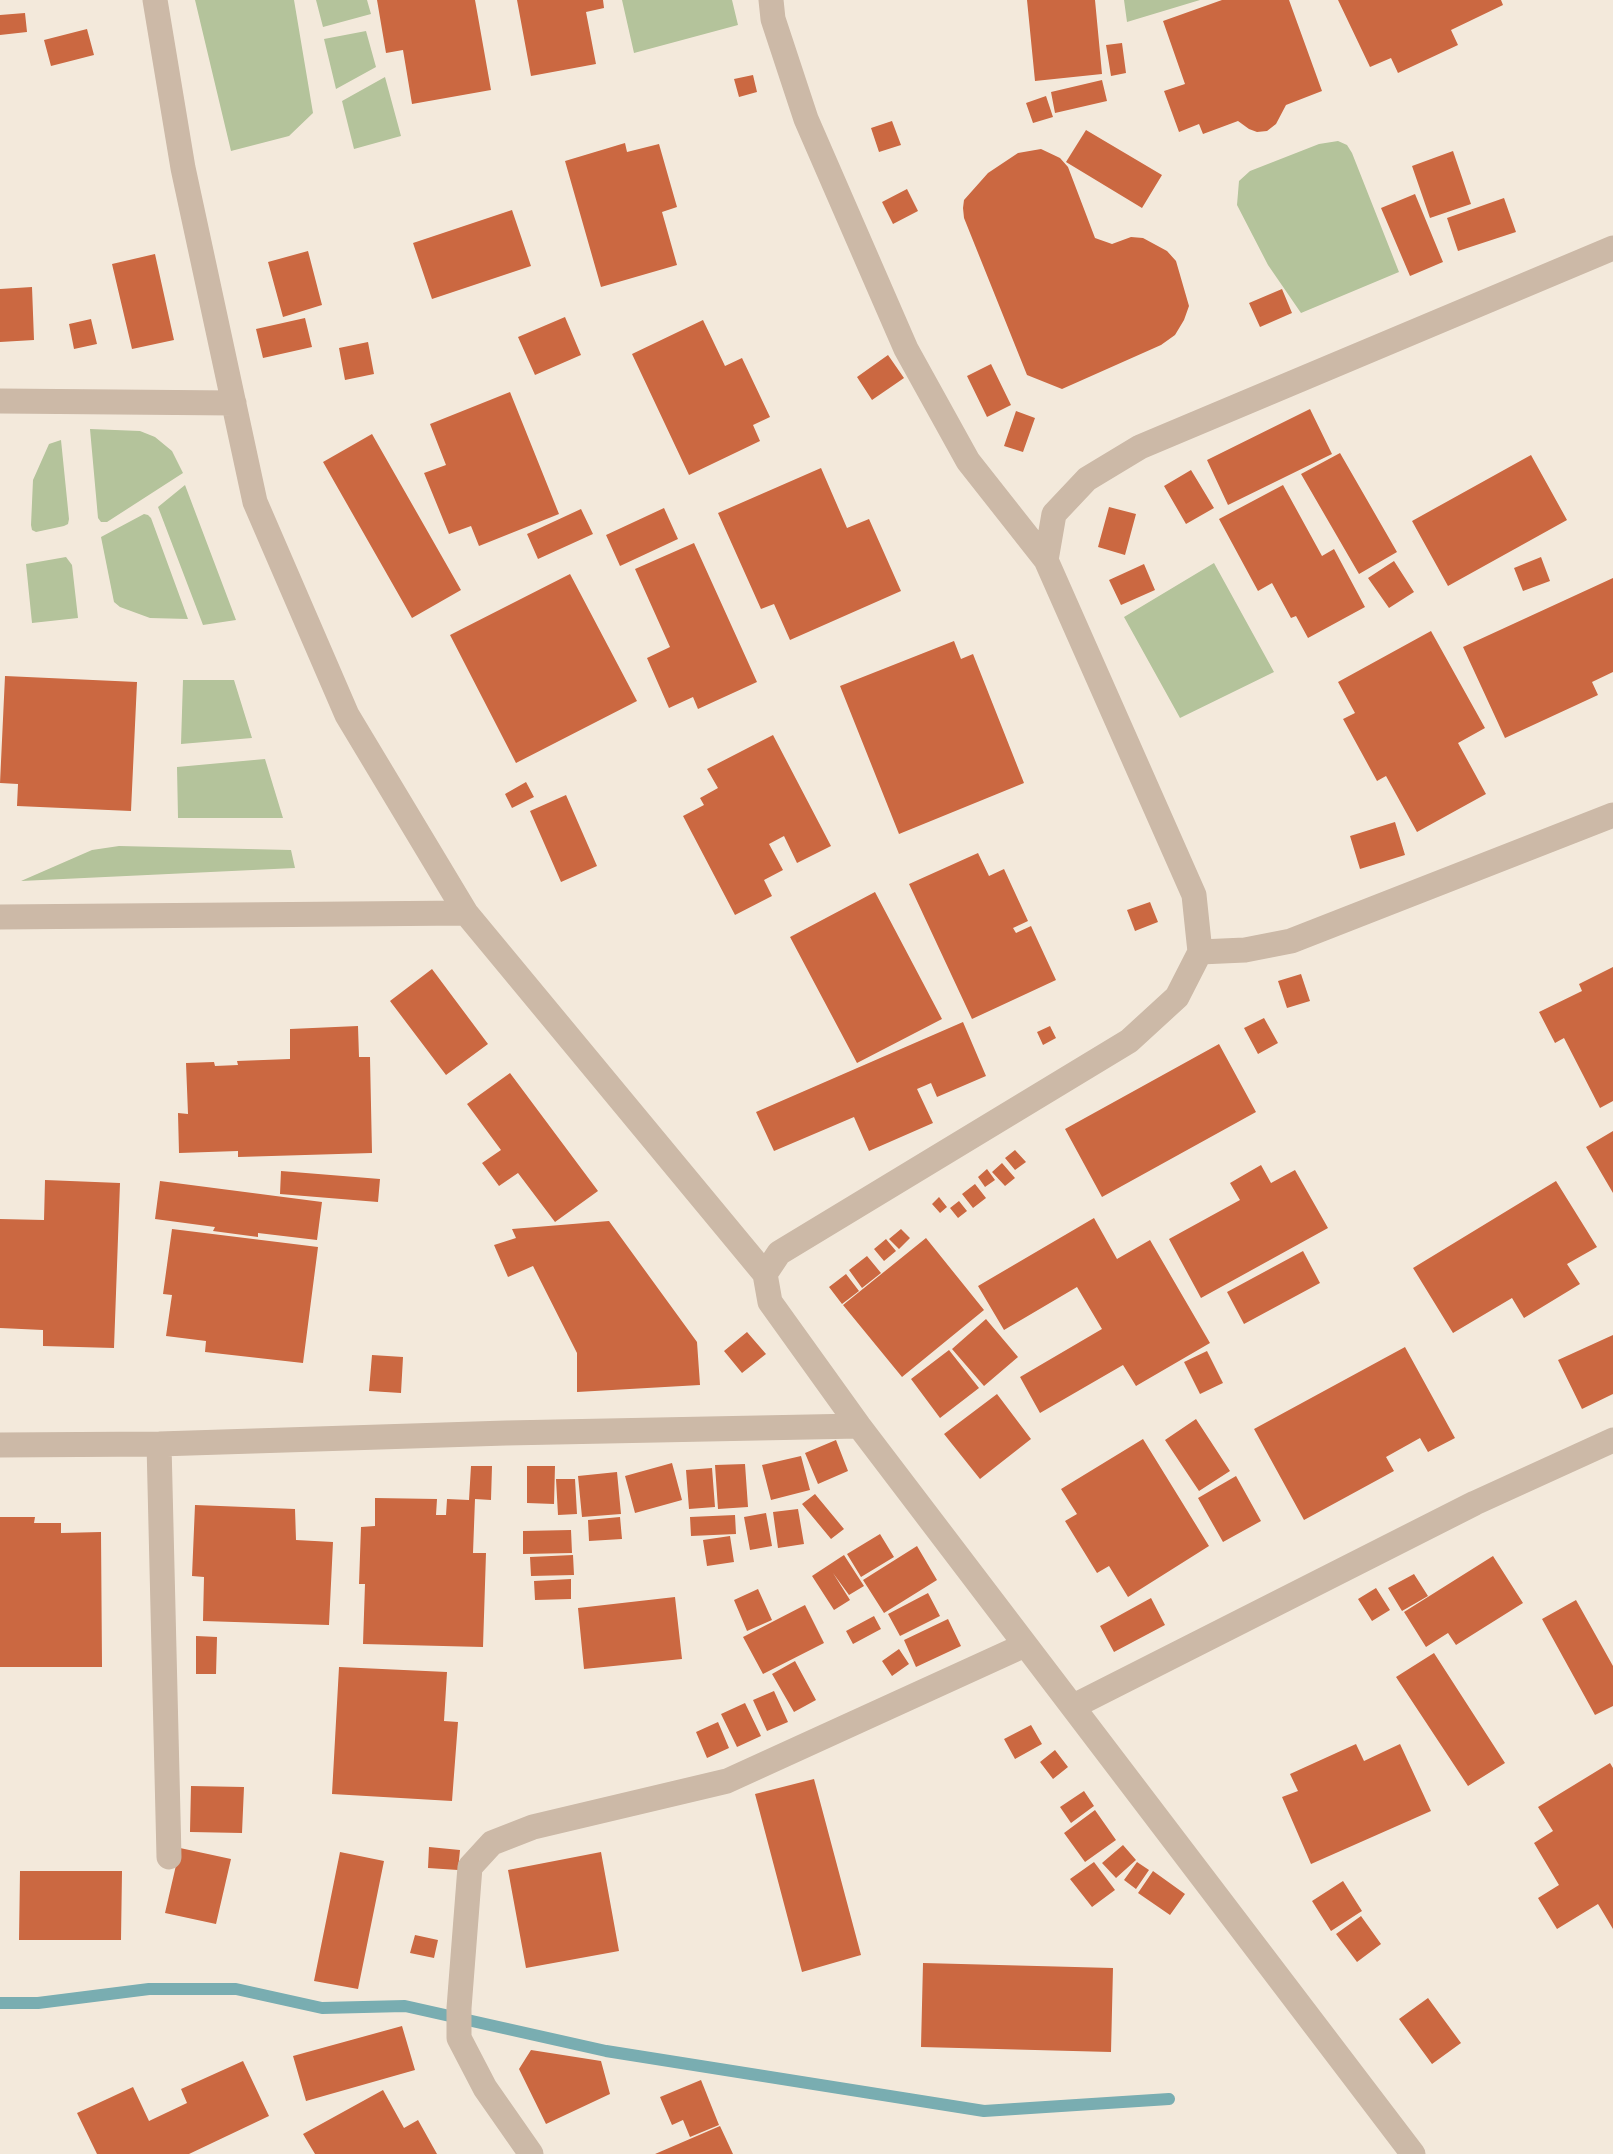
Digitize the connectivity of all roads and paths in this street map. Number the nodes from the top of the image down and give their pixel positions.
1 (155, 0) edge
2 (770, 0) edge
3 (1613, 248) edge
4 (0, 401) edge
5 (234, 404) junction
6 (1046, 560) junction
7 (1613, 815) edge
8 (466, 914) junction
9 (0, 917) edge
10 (1200, 952) junction
11 (765, 1274) junction
12 (859, 1426) junction
13 (1613, 1440) edge
14 (159, 1444) junction
15 (0, 1445) edge
16 (1026, 1646) junction
17 (1074, 1706) junction
18 (169, 1857) dead end
19 (531, 2154) edge
20 (1413, 2154) edge

1 - 5 street
2 - 6 street
3 - 6 street
4 - 5 street
5 - 8 street
6 - 10 street
7 - 10 street
8 - 9 street
8 - 11 street
10 - 11 street
11 - 12 street
12 - 14 street
12 - 16 street
13 - 17 street
14 - 15 street
14 - 18 street
16 - 17 street
16 - 19 street
17 - 20 street

